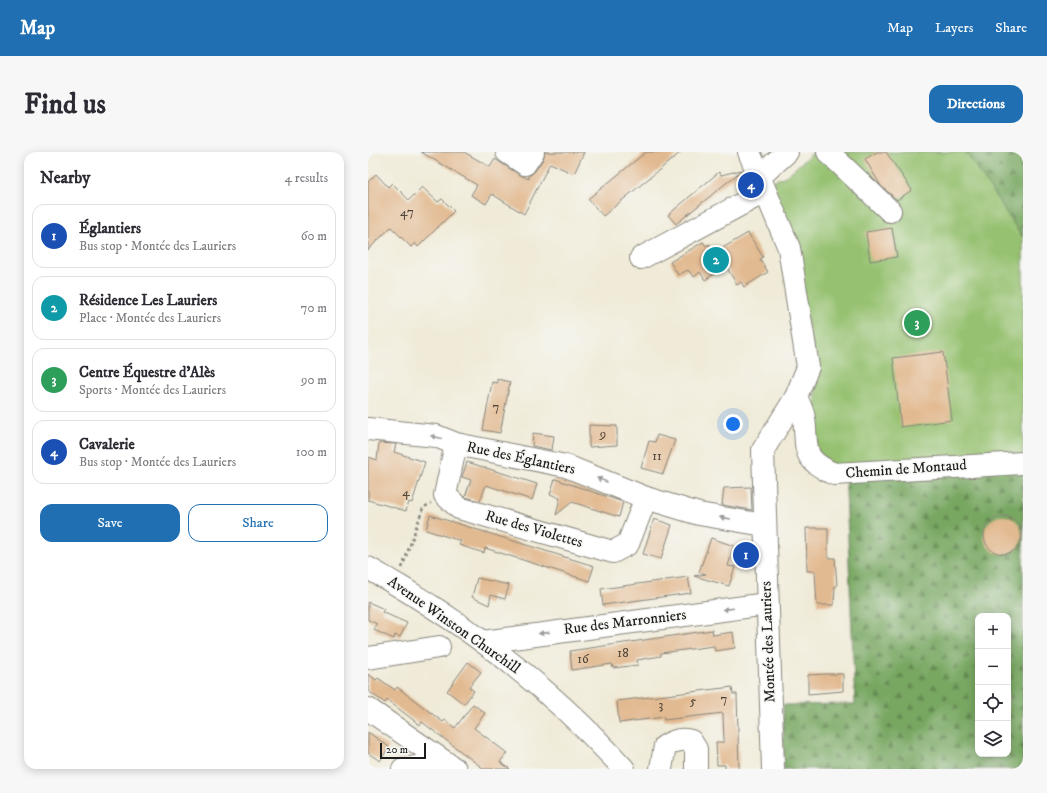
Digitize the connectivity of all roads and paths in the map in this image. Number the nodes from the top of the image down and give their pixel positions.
1 (507, 152) edge
2 (533, 152) edge
3 (749, 152) edge
4 (787, 152) edge
5 (828, 152) edge
6 (761, 185) junction
7 (890, 211) dead end
8 (641, 258) dead end
9 (796, 397) junction
10 (368, 429) edge
11 (456, 444) junction
12 (1023, 463) edge
13 (445, 495) junction
14 (646, 498) junction
15 (764, 525) junction
16 (368, 568) edge
17 (396, 584) junction
18 (767, 604) junction
19 (483, 642) junction
20 (439, 647) dead end
21 (368, 658) edge
22 (368, 709) edge
23 (450, 765) edge
24 (403, 769) edge
25 (624, 769) edge
26 (661, 769) edge
27 (696, 769) edge
28 (773, 769) edge

1 - 2 street
3 - 6 street, Montée des Lauriers
4 - 6 street
5 - 7 street
6 - 8 street
6 - 9 street, Montée des Lauriers
9 - 12 street, Chemin de Montaud
9 - 15 street, Montée des Lauriers
11 -> 10 street, Rue des Églantiers
11 - 13 street
14 -> 11 street, Rue des Églantiers
13 - 14 street, Rue des Violettes
13 - 17 path
15 -> 14 street, Rue des Églantiers
15 - 18 street, Montée des Lauriers
16 - 17 street, Avenue Winston Churchill
17 - 19 street, Avenue Winston Churchill
18 -> 19 street, Rue des Marronniers
18 - 28 street, Montée des Lauriers
19 - 25 street, Avenue Winston Churchill
20 - 21 street
22 - 23 street
23 - 24 street
26 - 27 street

